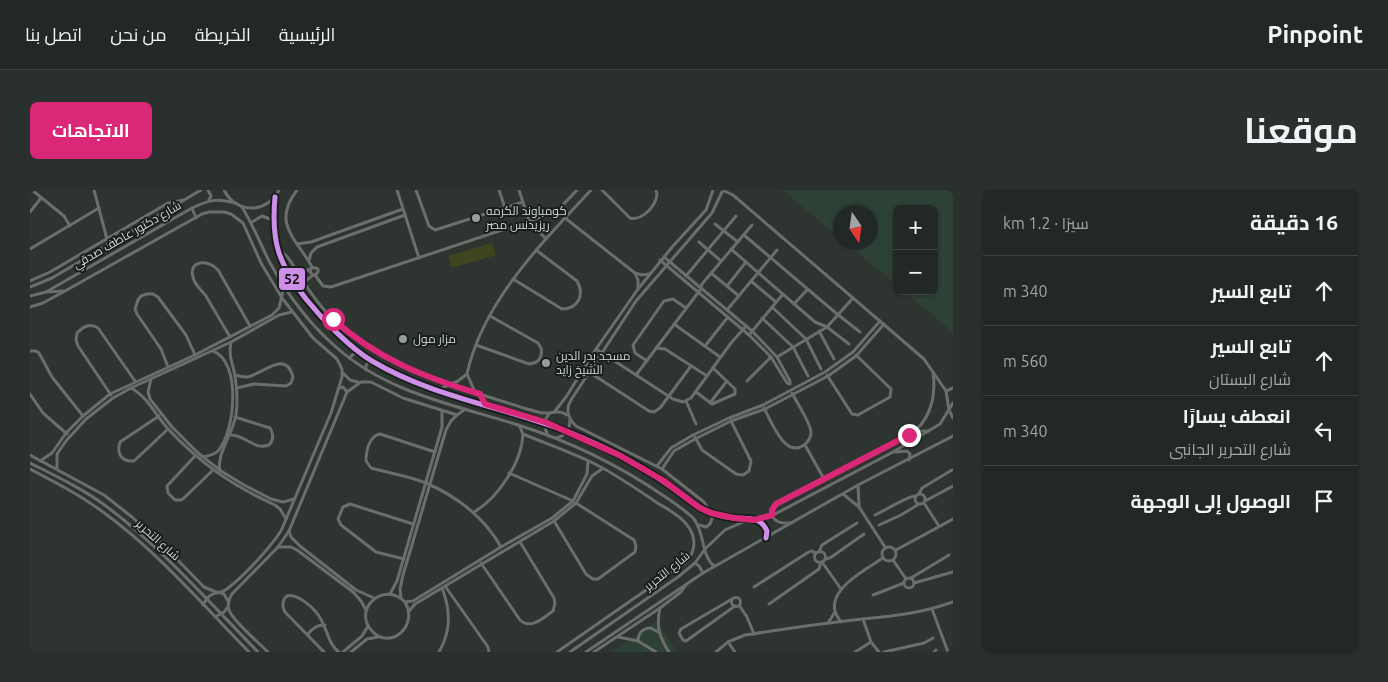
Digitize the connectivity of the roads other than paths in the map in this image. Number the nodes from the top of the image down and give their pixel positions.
1 (32, 190) edge
2 (94, 190) edge
3 (202, 190) edge
4 (208, 190) edge
5 (224, 190) edge
6 (279, 190) edge
7 (297, 190) edge
8 (397, 190) edge
9 (416, 190) edge
10 (499, 190) edge
11 (519, 190) edge
12 (577, 190) edge
13 (591, 190) edge
14 (602, 190) edge
15 (656, 190) edge
16 (713, 190) edge
17 (717, 190) edge
18 (724, 191) edge
19 (275, 197) junction
20 (41, 198) junction
21 (185, 200) junction
22 (209, 200) junction
23 (523, 202) junction
24 (235, 203) junction
25 (242, 207) junction
26 (99, 208) junction
27 (192, 208) junction
28 (505, 208) junction
29 (403, 209) junction
30 (30, 212) edge
31 (405, 215) junction
32 (736, 216) dead end
33 (196, 218) junction
34 (565, 218) junction
35 (273, 220) junction
36 (529, 221) junction
37 (252, 222) junction
38 (715, 224) dead end
39 (691, 225) junction
40 (752, 225) dead end
41 (70, 226) junction
42 (352, 227) junction
43 (696, 230) junction
44 (723, 230) junction
45 (354, 233) junction
46 (744, 235) junction
47 (107, 239) junction
48 (546, 239) junction
49 (260, 241) junction
50 (700, 242) dead end
51 (738, 242) junction
52 (253, 244) junction
53 (297, 244) junction
54 (708, 249) junction
55 (732, 249) junction
56 (30, 250) edge
57 (536, 250) junction
58 (777, 250) dead end
59 (278, 252) junction
60 (664, 257) junction
61 (419, 258) junction
62 (771, 258) junction
63 (309, 260) junction
64 (660, 260) junction
65 (669, 261) junction
66 (722, 261) junction
67 (746, 262) junction
68 (666, 265) junction
69 (311, 268) junction
70 (758, 272) junction
71 (635, 273) junction
72 (711, 273) junction
73 (298, 274) junction
74 (649, 274) junction
75 (314, 275) junction
76 (686, 276) junction
77 (513, 279) junction
78 (30, 281) edge
79 (751, 281) junction
80 (304, 282) junction
81 (726, 286) junction
82 (30, 287) edge
83 (284, 287) junction
84 (638, 289) junction
85 (308, 290) junction
86 (700, 290) junction
87 (808, 290) junction
88 (46, 292) junction
89 (65, 292) junction
90 (783, 294) junction
91 (30, 296) edge
92 (739, 296) junction
93 (282, 298) junction
94 (853, 298) junction
95 (306, 299) junction
96 (776, 302) junction
97 (794, 304) junction
98 (30, 307) edge
99 (772, 307) junction
100 (686, 308) junction
101 (727, 310) junction
102 (292, 312) junction
103 (837, 314) junction
104 (490, 316) junction
105 (728, 317) junction
106 (762, 318) junction
107 (815, 322) junction
108 (882, 322) junction
109 (674, 324) junction
110 (746, 326) junction
111 (827, 327) junction
112 (251, 328) junction
113 (743, 330) junction
114 (752, 331) junction
115 (819, 331) junction
116 (319, 332) junction
117 (860, 332) dead end
118 (815, 334) junction
119 (749, 335) junction
120 (230, 337) junction
121 (313, 338) junction
122 (806, 339) junction
123 (662, 340) junction
124 (230, 342) junction
125 (849, 344) dead end
126 (476, 345) junction
127 (353, 346) junction
128 (705, 346) junction
129 (793, 347) junction
130 (656, 348) junction
131 (596, 349) junction
132 (665, 349) junction
133 (30, 351) edge
134 (212, 351) junction
135 (602, 352) junction
136 (855, 354) junction
137 (196, 356) junction
138 (720, 357) junction
139 (771, 357) junction
140 (777, 357) junction
141 (349, 358) junction
142 (834, 359) dead end
143 (371, 360) junction
144 (647, 361) junction
145 (774, 362) junction
146 (168, 366) junction
147 (691, 366) junction
148 (713, 368) junction
149 (821, 369) dead end
150 (366, 370) junction
151 (933, 371) junction
152 (343, 372) junction
153 (589, 372) junction
154 (235, 374) junction
155 (467, 374) junction
156 (826, 374) junction
157 (636, 375) junction
158 (707, 376) junction
159 (808, 376) dead end
160 (151, 379) junction
161 (135, 381) junction
162 (386, 381) junction
163 (747, 381) dead end
164 (361, 382) junction
165 (727, 382) junction
166 (448, 385) junction
167 (383, 387) junction
168 (131, 388) junction
169 (236, 388) junction
170 (339, 388) junction
171 (953, 388) edge
172 (437, 390) junction
173 (946, 391) junction
174 (347, 392) junction
175 (695, 392) junction
176 (475, 393) junction
177 (792, 393) junction
178 (30, 394) edge
179 (480, 394) junction
180 (112, 396) junction
181 (668, 396) junction
182 (686, 401) junction
183 (235, 403) junction
184 (953, 403) edge
185 (485, 404) junction
186 (561, 404) junction
187 (710, 404) junction
188 (568, 407) junction
189 (764, 407) junction
190 (464, 410) junction
191 (949, 410) junction
192 (442, 411) junction
193 (554, 411) junction
194 (160, 415) junction
195 (457, 415) junction
196 (83, 416) junction
197 (569, 416) junction
198 (236, 417) junction
199 (443, 418) junction
200 (953, 418) edge
201 (730, 420) junction
202 (451, 421) junction
203 (545, 422) junction
204 (696, 424) dead end
205 (519, 425) junction
206 (168, 429) junction
207 (581, 430) junction
208 (915, 431) junction
209 (930, 431) junction
210 (567, 432) junction
211 (66, 433) junction
212 (522, 434) junction
213 (230, 435) junction
214 (70, 436) junction
215 (548, 436) junction
216 (578, 436) junction
217 (953, 436) edge
218 (694, 437) junction
219 (556, 439) junction
220 (317, 445) junction
221 (805, 445) junction
222 (324, 448) junction
223 (673, 449) junction
224 (435, 452) junction
225 (893, 452) junction
226 (30, 455) edge
227 (196, 455) junction
228 (202, 458) junction
229 (40, 460) junction
230 (909, 460) junction
231 (588, 461) junction
232 (30, 463) edge
233 (657, 466) junction
234 (603, 468) junction
235 (30, 469) edge
236 (57, 469) junction
237 (662, 469) junction
238 (952, 470) edge
239 (212, 471) junction
240 (221, 471) junction
241 (509, 473) junction
242 (587, 474) junction
243 (832, 475) junction
244 (592, 476) junction
245 (824, 479) junction
246 (80, 480) junction
247 (836, 481) junction
248 (425, 483) junction
249 (430, 485) junction
250 (648, 485) junction
251 (858, 485) junction
252 (953, 486) edge
253 (76, 487) junction
254 (643, 493) junction
255 (844, 494) junction
256 (918, 495) junction
257 (295, 499) junction
258 (270, 501) junction
259 (574, 502) junction
260 (924, 502) junction
261 (919, 504) junction
262 (107, 507) junction
263 (860, 507) junction
264 (103, 512) junction
265 (474, 512) junction
266 (711, 513) junction
267 (772, 515) junction
268 (875, 515) dead end
269 (953, 519) edge
270 (286, 520) junction
271 (553, 520) junction
272 (754, 520) junction
273 (792, 523) junction
274 (857, 523) dead end
275 (413, 524) junction
276 (698, 525) junction
277 (879, 525) dead end
278 (939, 526) junction
279 (289, 531) junction
280 (864, 534) dead end
281 (766, 538) junction
282 (520, 542) junction
283 (164, 546) junction
284 (278, 547) junction
285 (885, 547) junction
286 (501, 548) junction
287 (705, 549) junction
288 (896, 550) junction
289 (159, 551) junction
290 (817, 553) junction
291 (949, 554) dead end
292 (883, 558) junction
293 (405, 559) junction
294 (893, 560) junction
295 (823, 561) junction
296 (480, 562) junction
297 (695, 563) junction
298 (252, 565) junction
299 (714, 566) junction
300 (256, 570) junction
301 (673, 572) junction
302 (953, 572) edge
303 (332, 573) junction
304 (703, 573) junction
305 (678, 577) junction
306 (911, 578) junction
307 (906, 579) junction
308 (688, 583) junction
309 (904, 583) junction
310 (914, 583) junction
311 (204, 587) junction
312 (443, 587) junction
313 (754, 587) dead end
314 (394, 588) junction
315 (400, 589) junction
316 (841, 589) junction
317 (200, 591) junction
318 (217, 592) junction
319 (390, 594) junction
320 (873, 596) dead end
321 (206, 598) junction
322 (401, 598) junction
323 (374, 599) junction
324 (732, 599) junction
325 (405, 602) junction
326 (953, 602) edge
327 (414, 603) junction
328 (769, 604) dead end
329 (203, 605) junction
330 (228, 605) junction
331 (737, 606) junction
332 (660, 608) junction
333 (932, 609) junction
334 (366, 611) junction
335 (835, 611) junction
336 (409, 612) junction
337 (221, 615) junction
338 (215, 617) junction
339 (863, 619) junction
340 (605, 620) junction
341 (841, 622) junction
342 (828, 624) junction
343 (325, 625) junction
344 (609, 625) junction
345 (368, 626) junction
346 (658, 633) junction
347 (308, 634) junction
348 (754, 634) junction
349 (380, 636) junction
350 (617, 637) junction
351 (933, 638) dead end
352 (638, 641) junction
353 (728, 642) junction
354 (870, 642) junction
355 (599, 646) junction
356 (249, 652) edge
357 (258, 652) edge
358 (268, 652) edge
359 (324, 652) edge
360 (339, 652) edge
361 (343, 652) edge
362 (351, 652) edge
363 (439, 652) edge
364 (489, 652) edge
365 (558, 652) edge
366 (570, 652) edge
367 (586, 652) edge
368 (594, 652) edge
369 (656, 652) edge
370 (669, 652) edge
371 (716, 652) edge
372 (735, 652) edge
373 (855, 652) edge
374 (879, 652) edge
375 (884, 652) edge
376 (948, 652) edge

1 - 20 street
2 - 26 street
3 - 21 street, شارع دكتور عاطف صدقي
4 - 22 street
5 - 24 street
6 - 19 street
7 - 53 street
8 - 29 street
9 - 28 street
10 - 28 street
11 - 23 street
12 - 36 street
13 - 34 street
14 - 15 street
16 - 39 street
17 - 18 street
18 - 43 street
18 - 94 street
19 - 25 street
19 - 35 street
20 - 30 street
20 - 41 street
21 - 47 street
21 - 82 street, شارع دكتور عاطف صدقي
22 - 24 street
22 - 27 street, شارع دكتور عاطف صدقي
23 - 28 street
23 - 36 street
24 - 25 street
25 - 37 street
26 - 41 street
26 - 47 street
27 - 33 street
27 - 88 street, شارع دكتور عاطف صدقي
29 - 31 street
29 - 42 street
31 - 45 street
31 - 61 street
32 - 44 street
33 - 52 street
33 - 89 street
34 - 48 street
34 - 71 street
35 - 37 street
35 - 59 street
36 - 48 street
36 - 61 street
37 - 49 street
38 - 44 street
39 - 43 street
39 - 60 street
40 - 46 street
41 - 56 street
42 - 45 street
42 - 53 street
43 - 65 street
44 - 51 street
44 - 54 street
45 - 63 street
46 - 51 street
46 - 62 street
47 - 78 street
48 - 57 street
49 - 52 street
49 - 83 street
50 - 54 street
51 - 55 street
52 - 93 street
53 - 63 street
54 - 66 street
54 - 76 street
55 - 66 street
55 - 67 street
57 - 77 street
57 - 77 street
58 - 62 street
59 - 73 street
59 - 95 street
60 - 64 street
60 - 65 street
61 - 75 street
62 - 70 street
62 - 87 street
63 - 69 street
64 - 68 street
64 - 74 street
65 - 68 street
65 - 76 street
66 - 72 street
67 - 70 street
67 - 81 street
68 - 86 street
68 - 135 street
69 - 73 street
69 - 75 street
69 - 75 street
70 - 79 street
70 - 90 street
71 - 74 street
71 - 84 street
72 - 81 street
72 - 86 street
73 - 80 street
74 - 84 street
75 - 80 street
76 - 86 street
77 - 104 street
79 - 92 street
79 - 96 street
80 - 85 street
81 - 92 street
83 - 93 street
83 - 116 street
84 - 131 street
85 - 95 street
85 - 166 street
86 - 100 street
86 - 101 street
86 - 105 street
87 - 97 street
87 - 103 street
88 - 89 street
88 - 91 street, شارع دكتور عاطف صدقي
89 - 98 street
90 - 96 street
90 - 97 street
92 - 101 street
93 - 102 street
93 - 112 street
94 - 103 street
94 - 108 street
95 - 127 street
96 - 99 street
97 - 107 street
99 - 106 street
99 - 122 street
100 - 109 street
100 - 144 street
101 - 110 street
102 - 112 street
102 - 121 street
103 - 111 street
103 - 117 street
104 - 126 street
104 - 126 street
105 - 113 street
105 - 128 street
106 - 114 street
106 - 129 street
107 - 111 street
107 - 118 street
108 - 136 street
108 - 151 street
109 - 123 street
109 - 128 street
110 - 113 street
110 - 114 street
111 - 115 street
111 - 125 street
112 - 120 street
112 - 120 street
112 - 124 street
113 - 119 street
113 - 138 street
114 - 119 street
114 - 140 street
115 - 118 street
115 - 142 street
116 - 121 street
116 - 141 street
118 - 122 street
119 - 139 street
120 - 137 street
121 - 152 street
122 - 129 street
122 - 149 street
123 - 130 street
123 - 132 street
124 - 134 street
124 - 154 street
126 - 155 street
127 - 141 street
127 - 143 street
128 - 138 street
129 - 140 street
129 - 159 street
130 - 132 street
130 - 144 street
131 - 135 street
131 - 186 street
132 - 147 street
133 - 196 street
134 - 137 street
134 - 183 street
135 - 153 street
135 - 157 street
136 - 156 street
136 - 156 street
137 - 146 street
137 - 146 street
137 - 160 street
138 - 148 street
139 - 140 street
139 - 145 street
139 - 163 street
140 - 145 street
140 - 145 street
141 - 150 street
143 - 150 street
143 - 172 street
144 - 157 street
146 - 161 street
147 - 158 street
147 - 181 street
148 - 158 street
148 - 165 street
150 - 162 street
151 - 173 street
151 - 208 street
152 - 164 street
152 - 170 street
153 - 181 street
153 - 188 street
154 - 169 street
154 - 169 street
155 - 166 street
155 - 176 street
156 - 177 street
157 - 181 street
158 - 175 street
160 - 168 street
160 - 194 street
161 - 180 street
161 - 180 street
162 - 167 street
162 - 190 street
164 - 167 street
164 - 174 street
165 - 187 street
165 - 187 street
166 - 172 street
166 - 176 street
167 - 192 street
168 - 180 street
168 - 194 street
169 - 183 street
170 - 174 street
170 - 220 street
171 - 173 street
172 - 185 street
173 - 191 street
174 - 222 street
175 - 182 street
175 - 187 street
176 - 179 street
177 - 189 street
177 - 221 street
178 - 211 street
179 - 185 street
179 - 193 street
180 - 196 street
180 - 214 street
181 - 182 street
182 - 204 street
183 - 198 street
183 - 228 street
184 - 191 street, شارع التحرير
185 - 203 street
186 - 188 street
186 - 193 street
188 - 197 street
189 - 201 street
189 - 221 street
190 - 195 street
190 - 205 street
191 - 200 street
191 - 209 street, شارع التحرير
192 - 195 street
192 - 199 street
193 - 197 street
193 - 203 street
194 - 206 street
194 - 206 street
194 - 227 street
195 - 202 street
196 - 211 street
197 - 207 street
197 - 210 street
198 - 213 street
198 - 213 street
199 - 202 street
199 - 224 street
201 - 218 street
201 - 218 street
202 - 249 street
203 - 210 street
203 - 215 street
205 - 212 street
205 - 215 street
206 - 227 street
207 - 216 street
207 - 233 street
208 - 209 street
208 - 243 street
209 - 225 street, شارع التحرير
210 - 216 street
210 - 219 street
211 - 214 street
211 - 229 street
212 - 231 street
212 - 241 street
213 - 240 street
214 - 236 street
215 - 219 street
216 - 266 street
217 - 230 street, شارع التحرير
218 - 223 street
219 - 250 street
220 - 222 street
220 - 257 street
221 - 245 street
222 - 279 street
223 - 233 street
223 - 237 street
224 - 248 street
224 - 248 street
225 - 230 street
225 - 247 street, شارع التحرير
226 - 229 street
227 - 228 street
227 - 239 street
227 - 239 street
228 - 240 street
229 - 236 street
230 - 251 street, شارع التحرير
231 - 234 street
231 - 242 street
232 - 253 street, شارع التحرير
233 - 237 street
234 - 244 street
234 - 254 street
235 - 264 street, شارع التحرير
236 - 246 street
237 - 266 street
238 - 256 street
239 - 258 street
240 - 258 street
241 - 259 street
241 - 265 street
242 - 244 street
242 - 259 street
243 - 245 street
243 - 247 street
244 - 259 street
245 - 267 street
246 - 253 street
246 - 283 street
247 - 267 street, شارع التحرير
248 - 249 street
248 - 275 street
249 - 265 street
249 - 293 street
250 - 254 street
250 - 276 street
251 - 255 street, شارع التحرير
251 - 263 street
252 - 260 street
253 - 262 street, شارع التحرير
254 - 301 street
255 - 263 street
255 - 273 street, شارع التحرير
256 - 260 street
256 - 261 street
256 - 268 street
257 - 258 street
257 - 270 street
258 - 270 street
259 - 271 street
259 - 271 street
260 - 261 street
260 - 278 street
261 - 277 street
262 - 264 street
262 - 289 street, شارع التحرير
263 - 285 street
264 - 329 street, شارع التحرير
265 - 286 street
266 - 272 street
266 - 276 street
267 - 272 street, شارع التحرير
267 - 273 street
269 - 278 street
270 - 298 street
271 - 282 street
271 - 286 street
272 - 281 street
272 - 287 street, شارع التحرير
273 - 281 street, شارع التحرير
274 - 290 street
275 - 293 street
275 - 293 street
276 - 287 street
278 - 288 street
279 - 284 street
279 - 303 street
280 - 295 street
281 - 299 street, شارع التحرير
282 - 296 street
282 - 296 street
283 - 289 street
283 - 311 street
284 - 300 street
284 - 303 street
285 - 288 street
285 - 292 street
286 - 296 street
287 - 297 street, شارع التحرير
287 - 299 street
288 - 294 street
289 - 317 street, شارع التحرير
290 - 295 street
290 - 295 street
290 - 313 street
291 - 306 street
292 - 294 street
292 - 316 street
293 - 314 street
293 - 315 street
294 - 307 street
295 - 316 street
295 - 328 street
296 - 312 street
296 - 327 street
297 - 304 street
297 - 305 street, شارع التحرير
298 - 300 street
298 - 318 street
299 - 304 street, شارع التحرير
300 - 330 street
301 - 305 street
301 - 340 street
302 - 310 street
303 - 323 street
303 - 334 street
304 - 308 street, شارع التحرير
305 - 344 street, شارع التحرير
306 - 307 street
306 - 310 street
307 - 309 street
308 - 332 street
308 - 355 street, شارع التحرير
309 - 310 street
309 - 320 street
311 - 317 street
311 - 318 street
312 - 327 street
312 - 363 street
312 - 364 street
314 - 315 street
314 - 319 street
315 - 322 street
316 - 335 street
317 - 321 street, شارع التحرير
318 - 321 street
318 - 330 street
319 - 322 street
319 - 323 street
321 - 329 street
321 - 337 street, شارع التحرير
322 - 325 street
323 - 334 street
324 - 331 street
324 - 331 street
324 - 331 street
325 - 327 street
325 - 336 street
326 - 333 street
327 - 336 street
329 - 338 street, شارع التحرير
330 - 337 street
330 - 358 street
331 - 348 street
332 - 346 street
332 - 350 street
333 - 339 street
333 - 376 street
334 - 345 street
335 - 341 street
335 - 342 street
336 - 349 street
337 - 338 street
337 - 357 street, شارع التحرير
338 - 356 street, شارع التحرير
339 - 341 street
339 - 354 street
340 - 344 street
340 - 365 street
341 - 342 street
342 - 348 street
343 - 347 street
343 - 347 street
343 - 360 street
344 - 366 street, شارع التحرير
345 - 349 street
345 - 361 street
346 - 352 street
346 - 370 street
347 - 359 street
348 - 353 street
349 - 362 street
350 - 352 street
350 - 355 street
351 - 375 street
352 - 369 street
353 - 371 street
353 - 372 street
354 - 373 street
354 - 374 street
355 - 367 street, شارع التحرير
355 - 368 street
374 - 375 street

